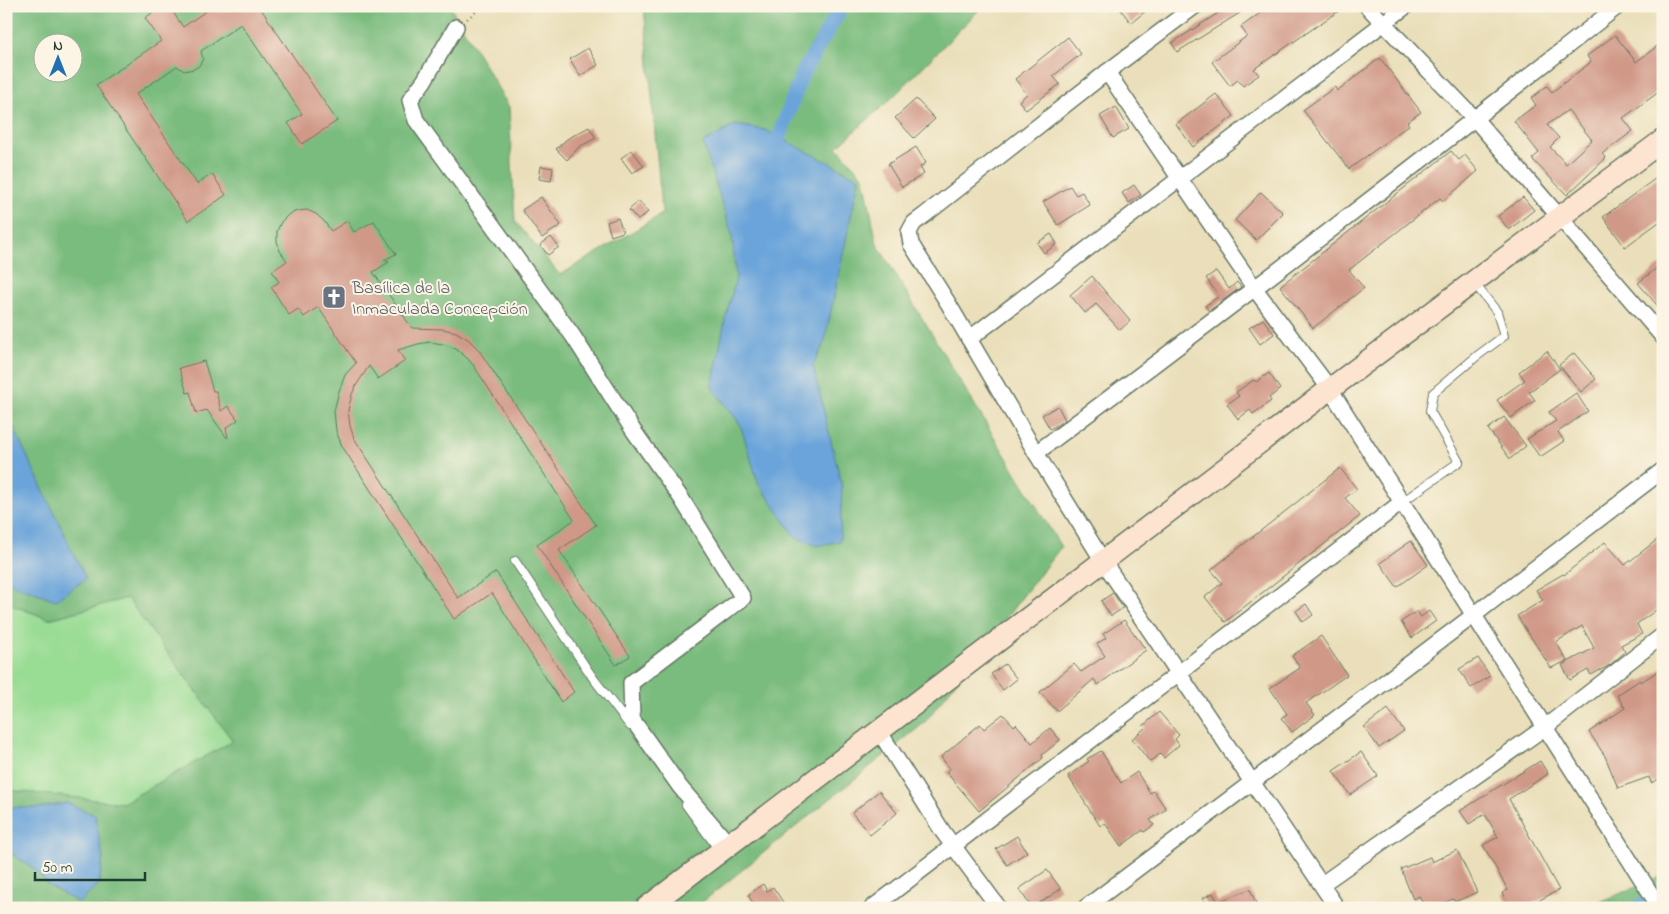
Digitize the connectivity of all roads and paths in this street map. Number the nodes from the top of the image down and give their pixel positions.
1 (483, 6) edge
2 (1195, 6) edge
3 (1367, 6) edge
4 (1406, 6) edge
5 (1618, 6) edge
6 (1383, 24) junction
7 (456, 28) joint
8 (1107, 72) junction
9 (1475, 119) junction
10 (1663, 140) edge
11 (1180, 180) junction
12 (1561, 218) junction
13 (1473, 283) junction
14 (1255, 289) junction
15 (1663, 337) edge
16 (969, 339) junction
17 (1330, 389) junction
18 (1036, 453) junction
19 (1663, 470) edge
20 (1402, 502) junction
21 (515, 561) dead end
22 (1103, 561) junction
23 (1474, 615) junction
24 (1663, 635) edge
25 (1179, 673) junction
26 (935, 689) junction
27 (1544, 728) junction
28 (879, 732) junction
29 (1252, 781) junction
30 (953, 846) junction
31 (720, 852) junction
32 (1322, 884) junction
33 (646, 908) edge
34 (872, 908) edge
35 (999, 908) edge
36 (1085, 908) edge
37 (1337, 908) edge
38 (1660, 908) edge

1 - 7 path
2 - 8 street
3 - 6 street
4 - 6 street
5 - 9 street
6 - 9 street
6 - 11 street
7 - 26 street
8 - 11 street
8 - 16 street
9 - 12 street
9 - 14 street
10 - 12 street
11 - 14 street
11 - 16 street
12 - 13 street
12 - 15 street
13 - 17 street
13 - 20 lane
14 - 17 street
14 - 18 street
16 - 18 street
17 - 20 street
17 - 22 street
18 - 22 street
19 - 23 street
20 - 23 street
20 - 25 street
21 - 31 lane
22 - 25 street
22 - 26 street
23 - 27 street
23 - 29 street
24 - 27 street
25 - 29 street
25 - 30 street
26 - 28 street
27 - 32 street
27 - 38 street
28 - 30 street
28 - 31 street
29 - 32 street
29 - 36 street
30 - 34 street
30 - 35 street
31 - 33 street
32 - 37 street

